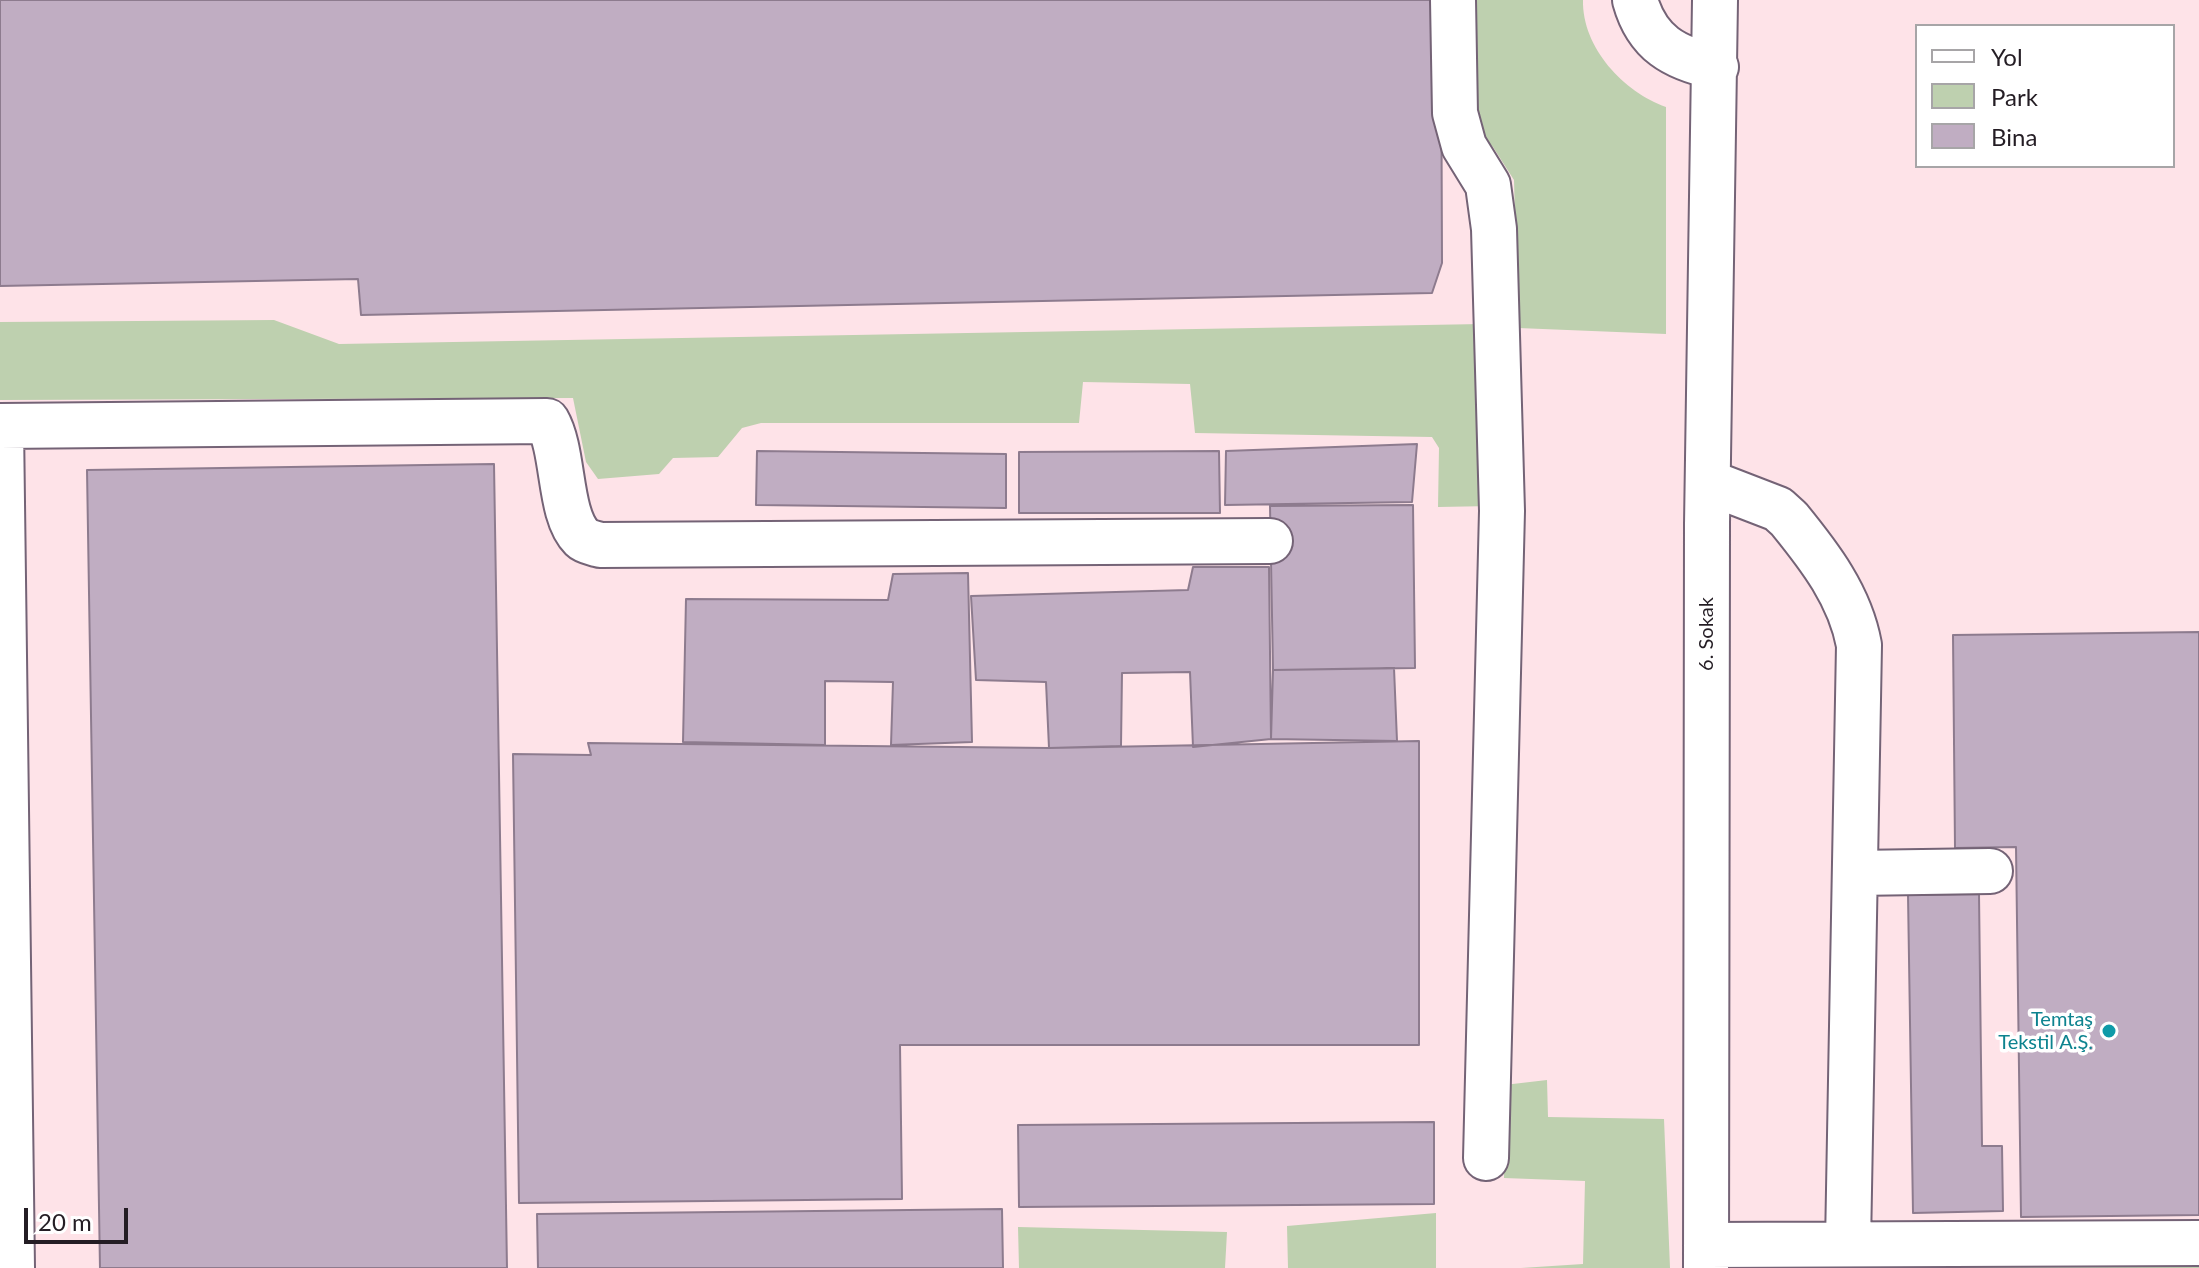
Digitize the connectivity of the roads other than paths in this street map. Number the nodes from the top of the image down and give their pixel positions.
1 (1453, 0) edge
2 (1635, 0) edge
3 (1715, 0) edge
4 (1716, 67) junction
5 (1, 426) edge
6 (1708, 482) junction
7 (1270, 541) dead end
8 (1990, 871) dead end
9 (1855, 873) junction
10 (1486, 1158) dead end
11 (2199, 1243) edge
12 (1848, 1244) junction
13 (1706, 1256) edge
14 (12, 1268) edge

1 - 10 street
2 - 4 street
3 - 4 street, 6. Sokak
4 - 6 street, 6. Sokak
5 - 7 street
5 - 14 street
6 - 9 street
6 - 13 street, 6. Sokak
8 - 9 street
9 - 12 street
11 - 12 street
12 - 13 street

